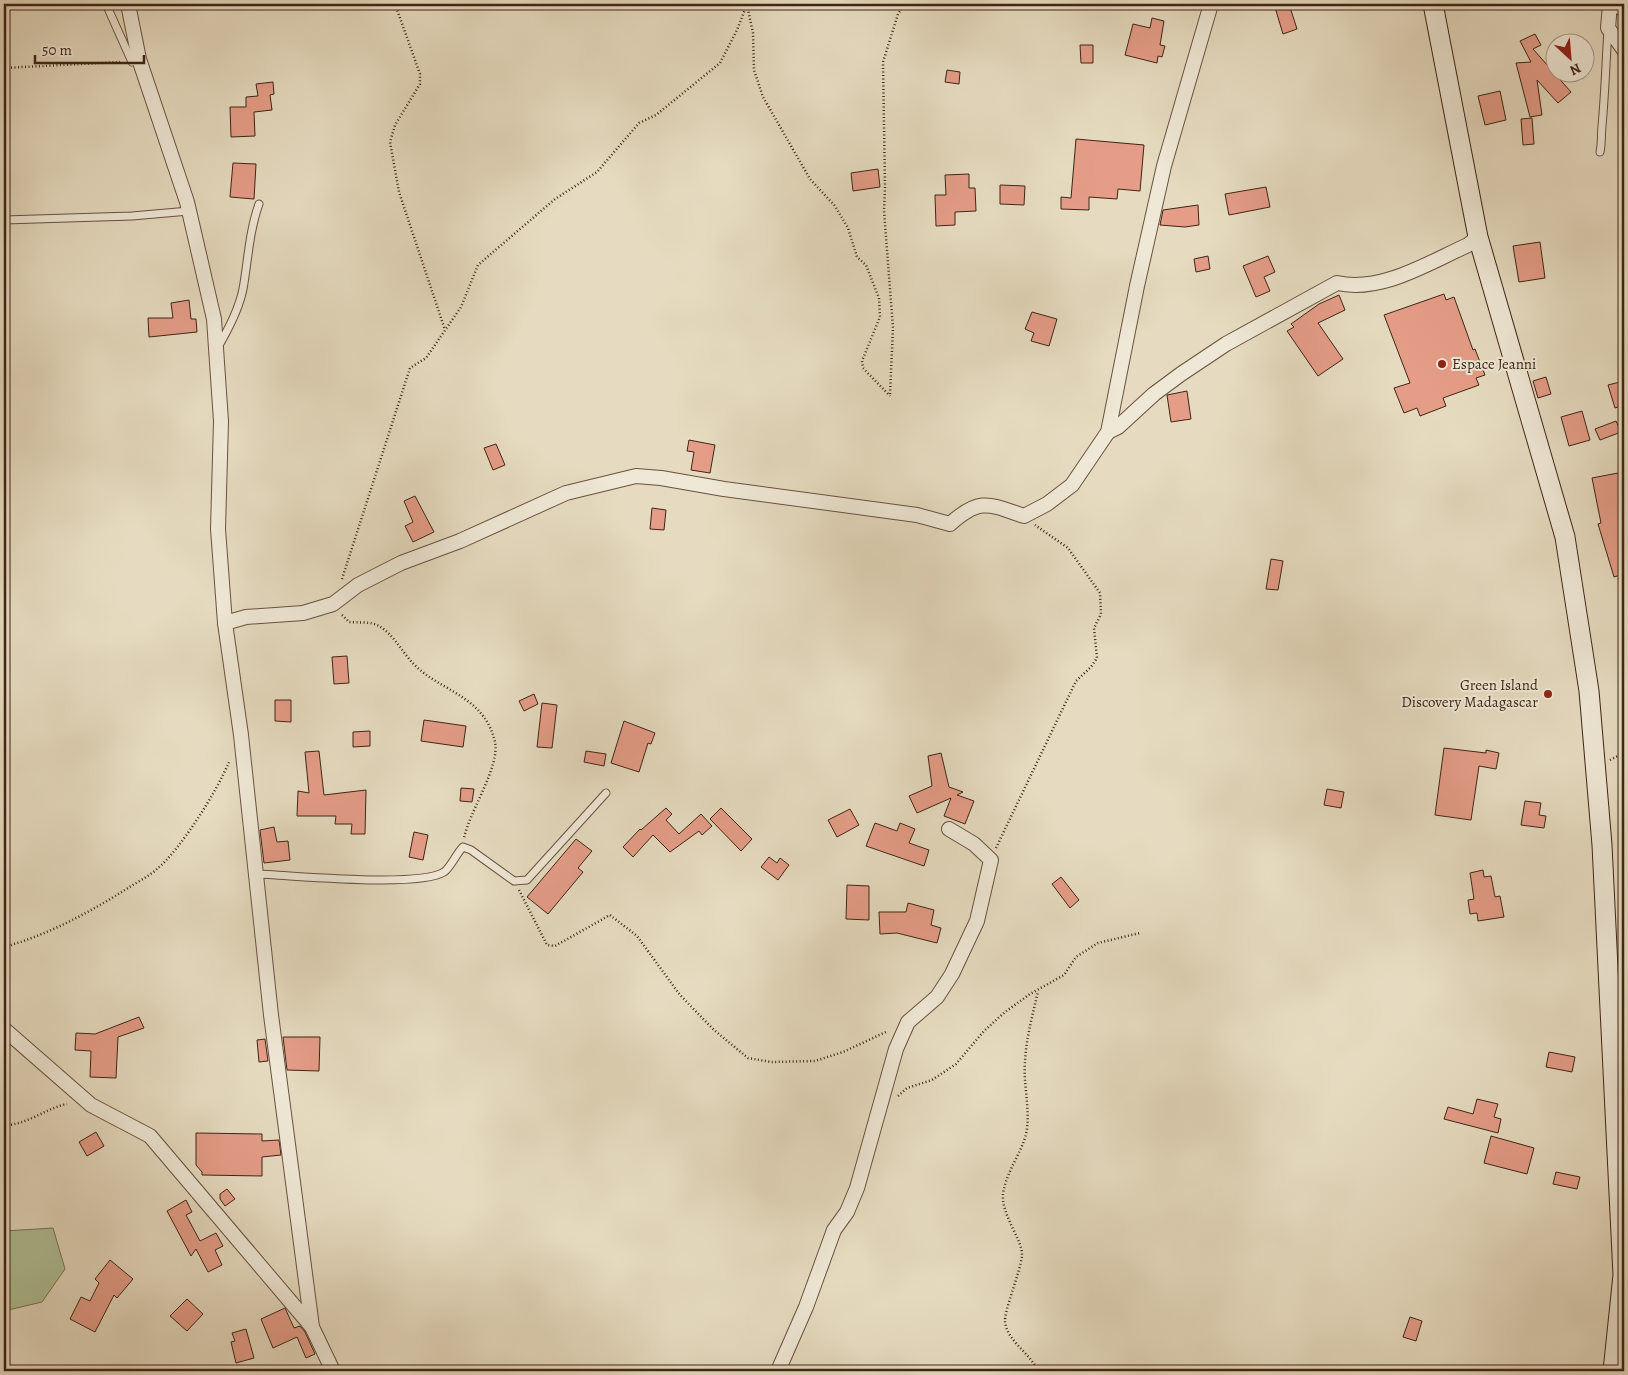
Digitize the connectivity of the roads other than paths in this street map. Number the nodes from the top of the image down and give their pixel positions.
1 (106, 4) edge
2 (128, 4) edge
3 (1211, 4) edge
4 (1433, 4) edge
5 (1610, 4) edge
6 (1618, 4) edge
7 (1624, 6) edge
8 (1608, 28) junction
9 (1624, 50) edge
10 (132, 62) road end
11 (1600, 152) dead end
12 (259, 204) dead end
13 (189, 211) junction
14 (4, 220) edge
15 (1478, 237) junction
16 (216, 349) junction
17 (1108, 432) junction
18 (225, 623) junction
19 (606, 793) dead end
20 (949, 829) dead end
21 (256, 874) junction
22 (4, 1029) edge
23 (312, 1327) junction
24 (333, 1371) edge
25 (778, 1371) edge
26 (1613, 1371) edge

1 - 10 lane
2 - 13 street
3 - 17 street
4 - 15 main road
5 - 8 street
6 - 7 main road
8 - 9 street
8 - 11 lane
12 - 16 lane
13 - 14 lane
13 - 16 street
15 - 17 street
15 - 26 main road
16 - 18 street
17 - 18 street
18 - 21 street
19 - 21 lane
20 - 25 street
21 - 23 street
22 - 23 street
23 - 24 street

